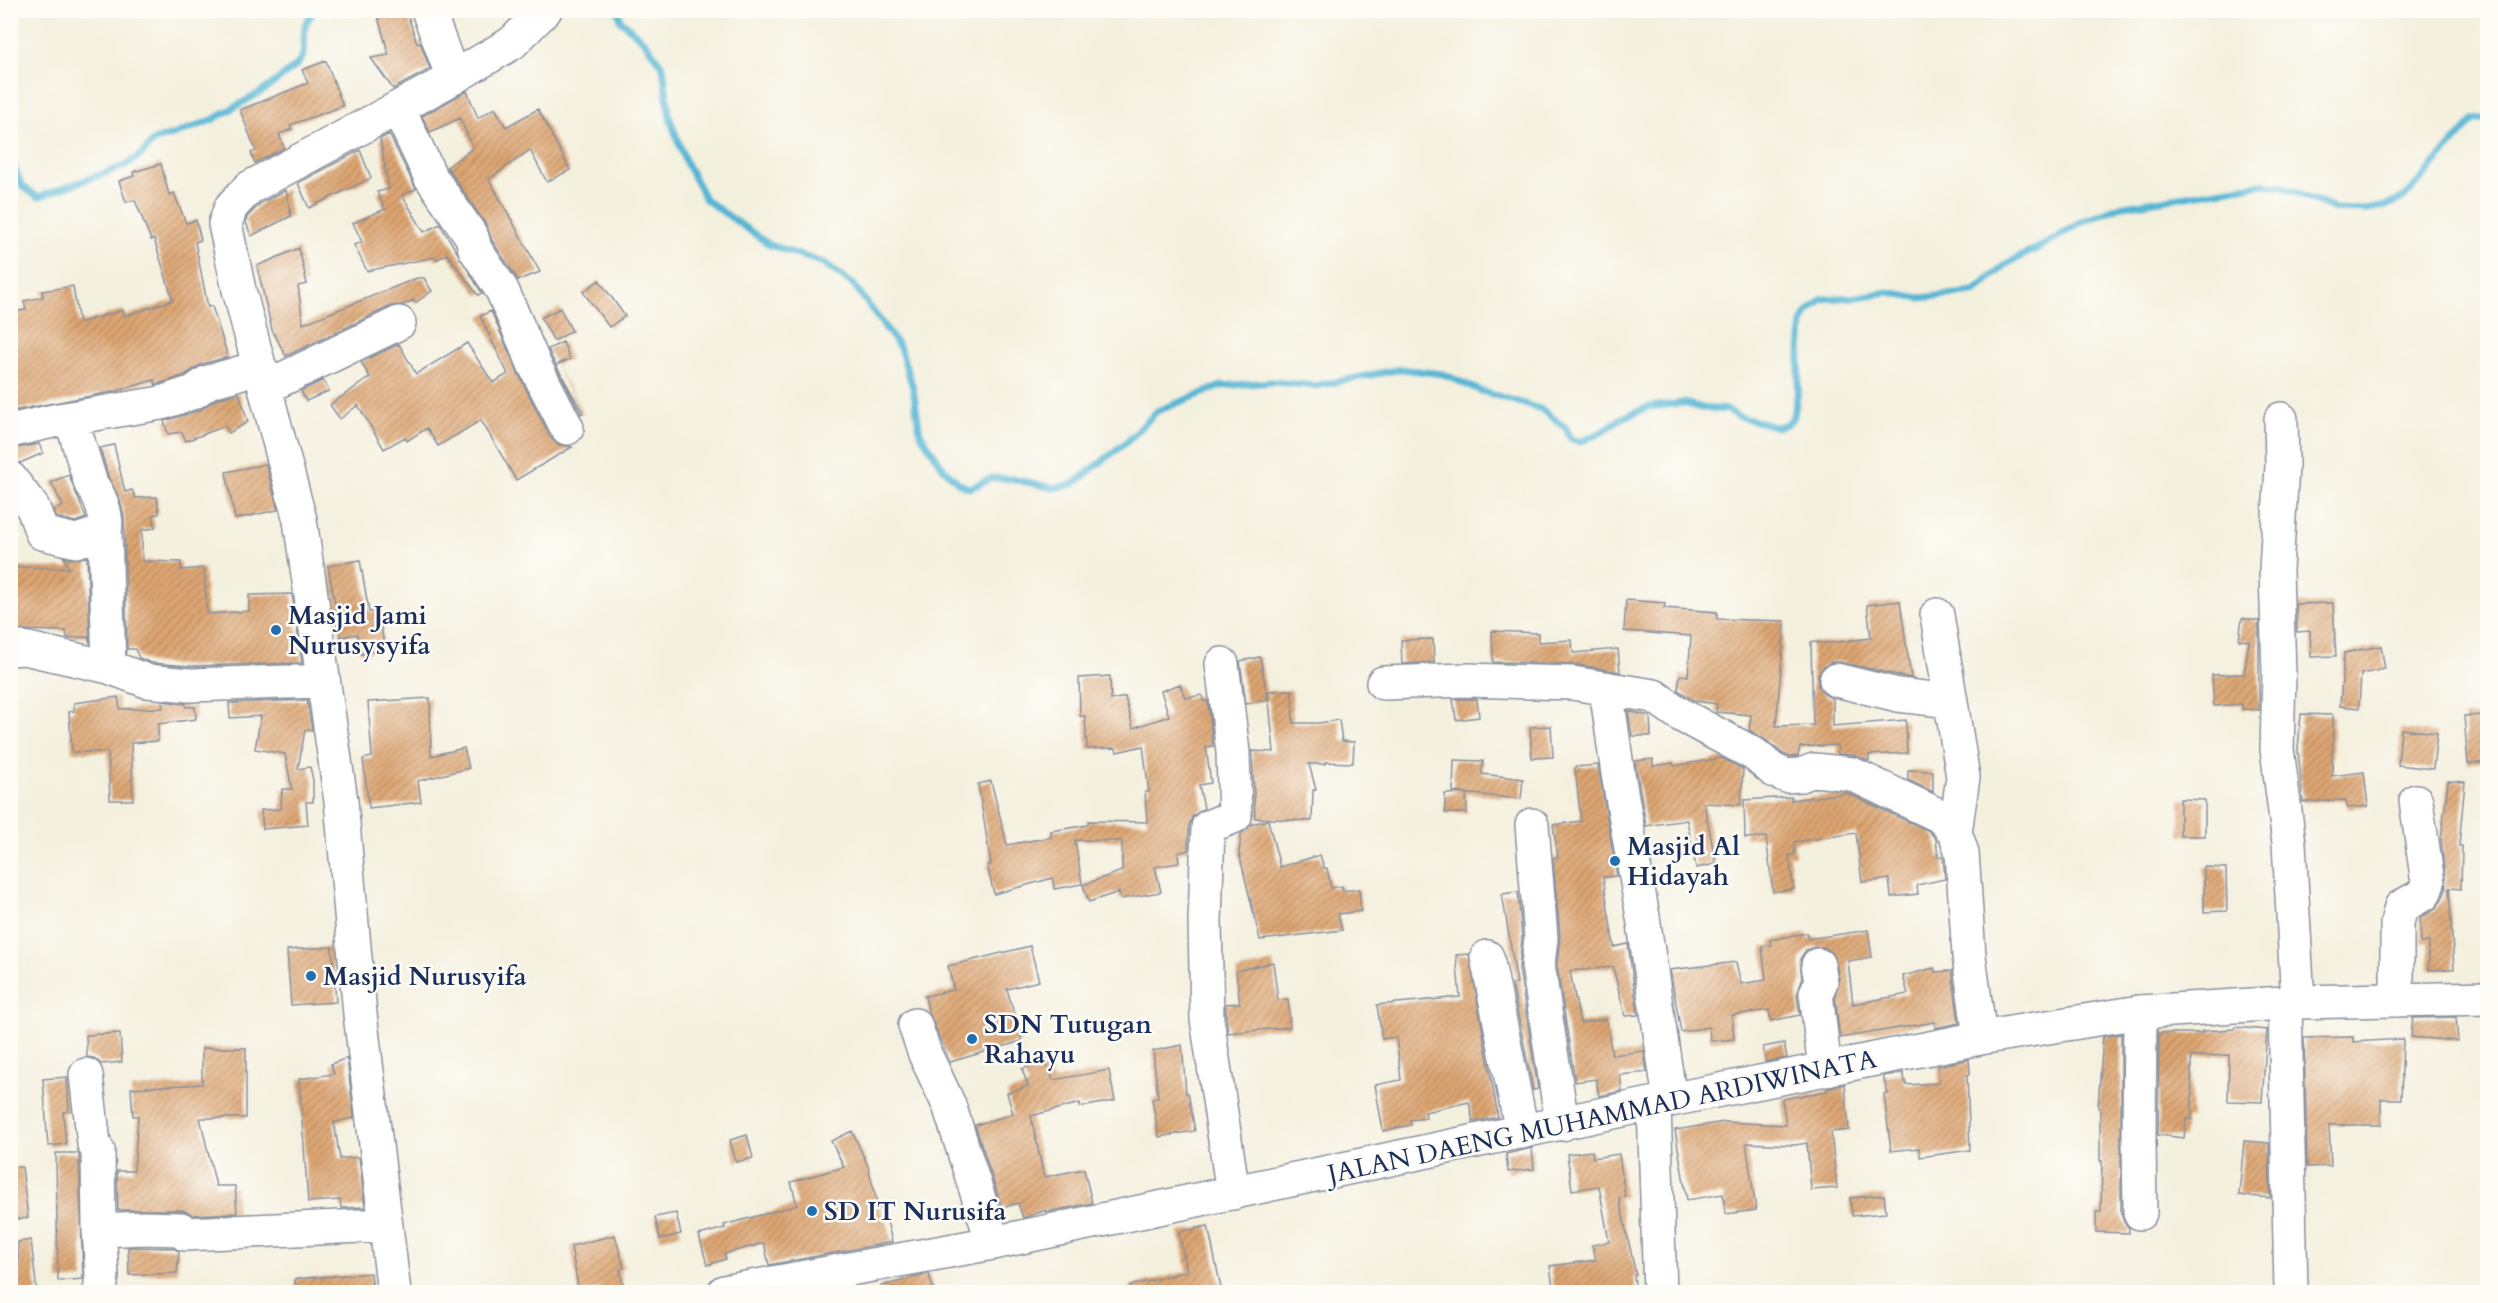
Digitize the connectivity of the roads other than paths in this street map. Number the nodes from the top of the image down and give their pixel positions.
1 (428, 10) edge
2 (544, 10) edge
3 (453, 78) junction
4 (398, 108) junction
5 (399, 323) dead end
6 (263, 377) junction
7 (71, 418) junction
8 (2281, 419) dead end
9 (567, 428) dead end
10 (10, 431) edge
11 (10, 478) edge
12 (105, 532) junction
13 (1937, 615) dead end
14 (10, 648) edge
15 (1222, 664) dead end
16 (109, 667) junction
17 (1836, 680) dead end
18 (322, 681) junction
19 (1383, 683) dead end
20 (1606, 688) junction
21 (1951, 701) junction
22 (2416, 801) dead end
23 (1532, 825) dead end
24 (1955, 832) junction
25 (1487, 957) dead end
26 (1818, 966) dead end
27 (2487, 998) edge
28 (2397, 1000) junction
29 (2291, 1002) junction
30 (2140, 1012) junction
31 (915, 1025) dead end
32 (1980, 1038) junction
33 (1825, 1070) junction
34 (86, 1075) dead end
35 (1662, 1103) junction
36 (1562, 1124) junction
37 (1522, 1132) junction
38 (1233, 1193) junction
39 (2140, 1213) dead end
40 (384, 1225) junction
41 (99, 1230) junction
42 (993, 1243) junction
43 (100, 1293) edge
44 (394, 1293) edge
45 (724, 1293) edge
46 (1660, 1293) edge
47 (2291, 1293) edge

1 - 3 street
2 - 3 street
3 - 4 street
4 - 6 street
4 - 9 street
5 - 6 street
6 - 7 street
6 - 18 street
7 - 10 street
7 - 12 street
8 - 29 street
11 - 12 street
12 - 16 street
13 - 21 street
14 - 16 street
15 - 38 street
16 - 18 street
17 - 21 street
18 - 40 street
19 - 20 street
20 - 24 street
20 - 35 street
21 - 24 street
22 - 28 street
23 - 36 street
24 - 32 street
25 - 37 street
26 - 33 street
27 - 28 street, JALAN DAENG MUHAMMAD ARDIWINATA
28 - 29 street, JALAN DAENG MUHAMMAD ARDIWINATA
29 - 30 street, JALAN DAENG MUHAMMAD ARDIWINATA
29 - 47 street
30 - 32 street, JALAN DAENG MUHAMMAD ARDIWINATA
30 - 39 street
31 - 42 street
32 - 33 street, JALAN DAENG MUHAMMAD ARDIWINATA
33 - 35 street, JALAN DAENG MUHAMMAD ARDIWINATA
34 - 41 street
35 - 36 street, JALAN DAENG MUHAMMAD ARDIWINATA
35 - 46 street
36 - 37 street, JALAN DAENG MUHAMMAD ARDIWINATA
37 - 38 street, JALAN DAENG MUHAMMAD ARDIWINATA
38 - 42 street, JALAN DAENG MUHAMMAD ARDIWINATA
40 - 41 street
40 - 44 street
41 - 43 street
42 - 45 street, JALAN DAENG MUHAMMAD ARDIWINATA

